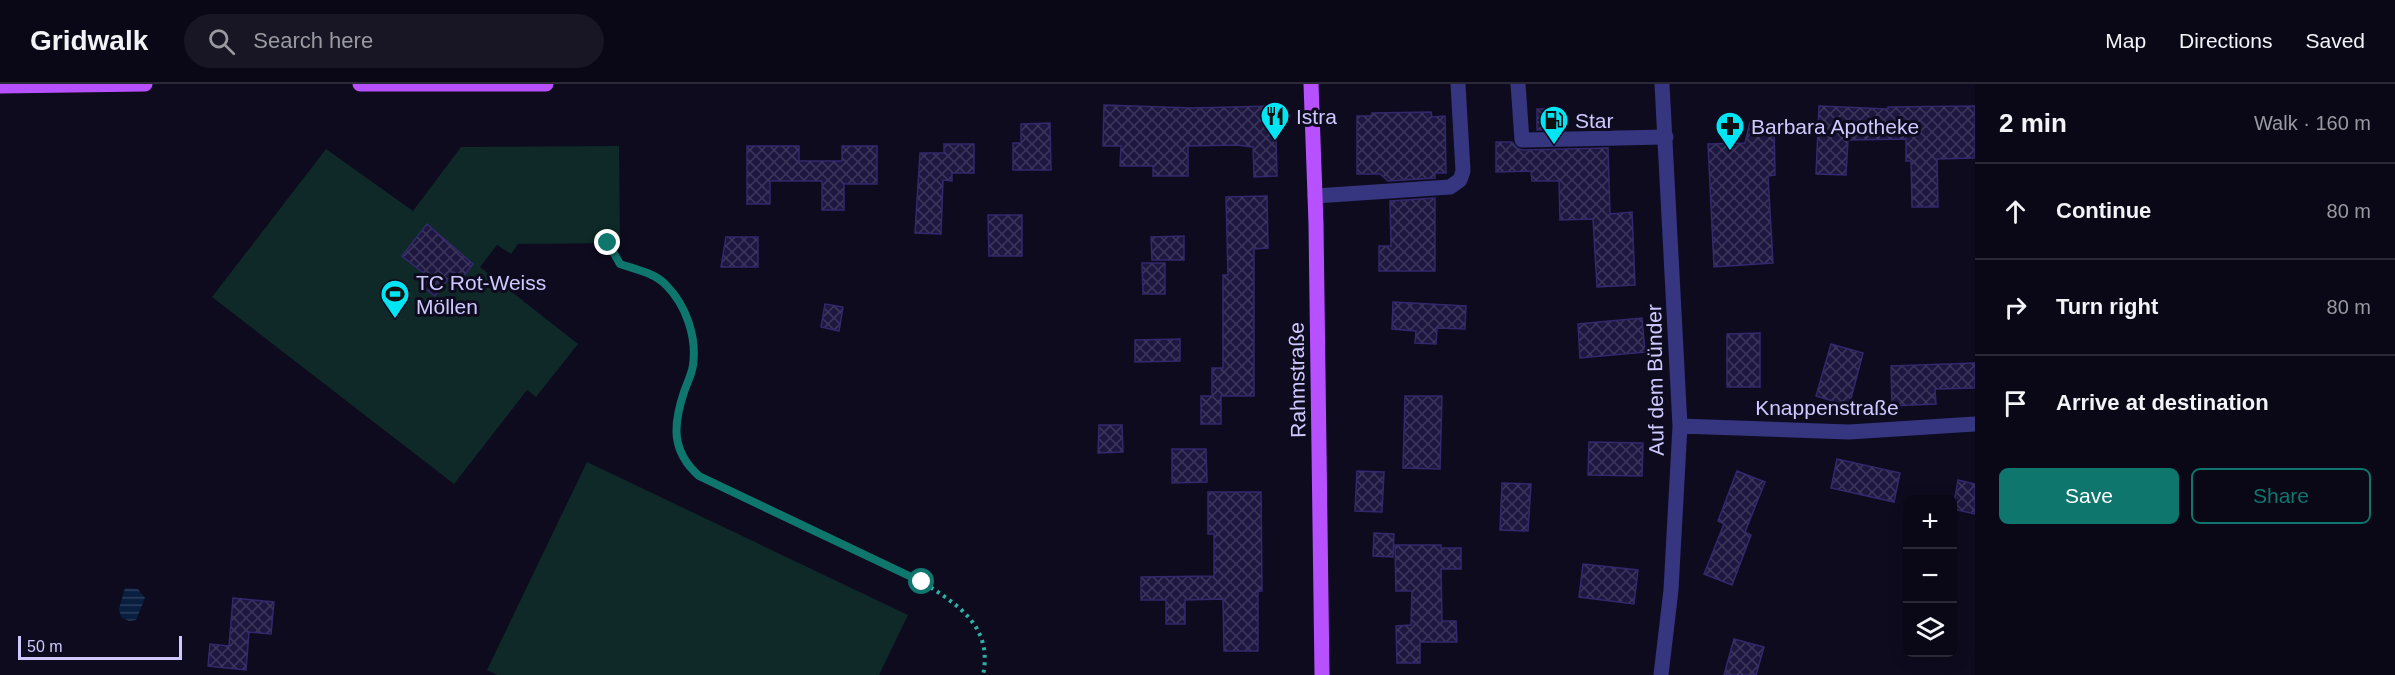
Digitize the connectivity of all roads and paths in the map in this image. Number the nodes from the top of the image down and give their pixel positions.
1 (145, 84) edge
2 (360, 84) edge
3 (546, 84) edge
4 (1311, 84) edge
5 (1458, 84) edge
6 (1518, 84) edge
7 (1662, 84) edge
8 (0, 86) edge
9 (1666, 137) junction
10 (1315, 196) junction
11 (608, 243) dead end
12 (1975, 424) edge
13 (1680, 426) junction
14 (983, 675) edge
15 (1322, 675) edge
16 (1660, 675) edge

1 - 8 main road
2 - 3 main road
4 - 10 main road, Rahmstraße
5 - 10 street
6 - 9 street
7 - 9 street, Auf dem Bünder
9 - 13 street, Auf dem Bünder
10 - 15 main road, Rahmstraße
11 - 14 path
12 - 13 street, Knappenstraße
13 - 16 street, Auf dem Bünder

